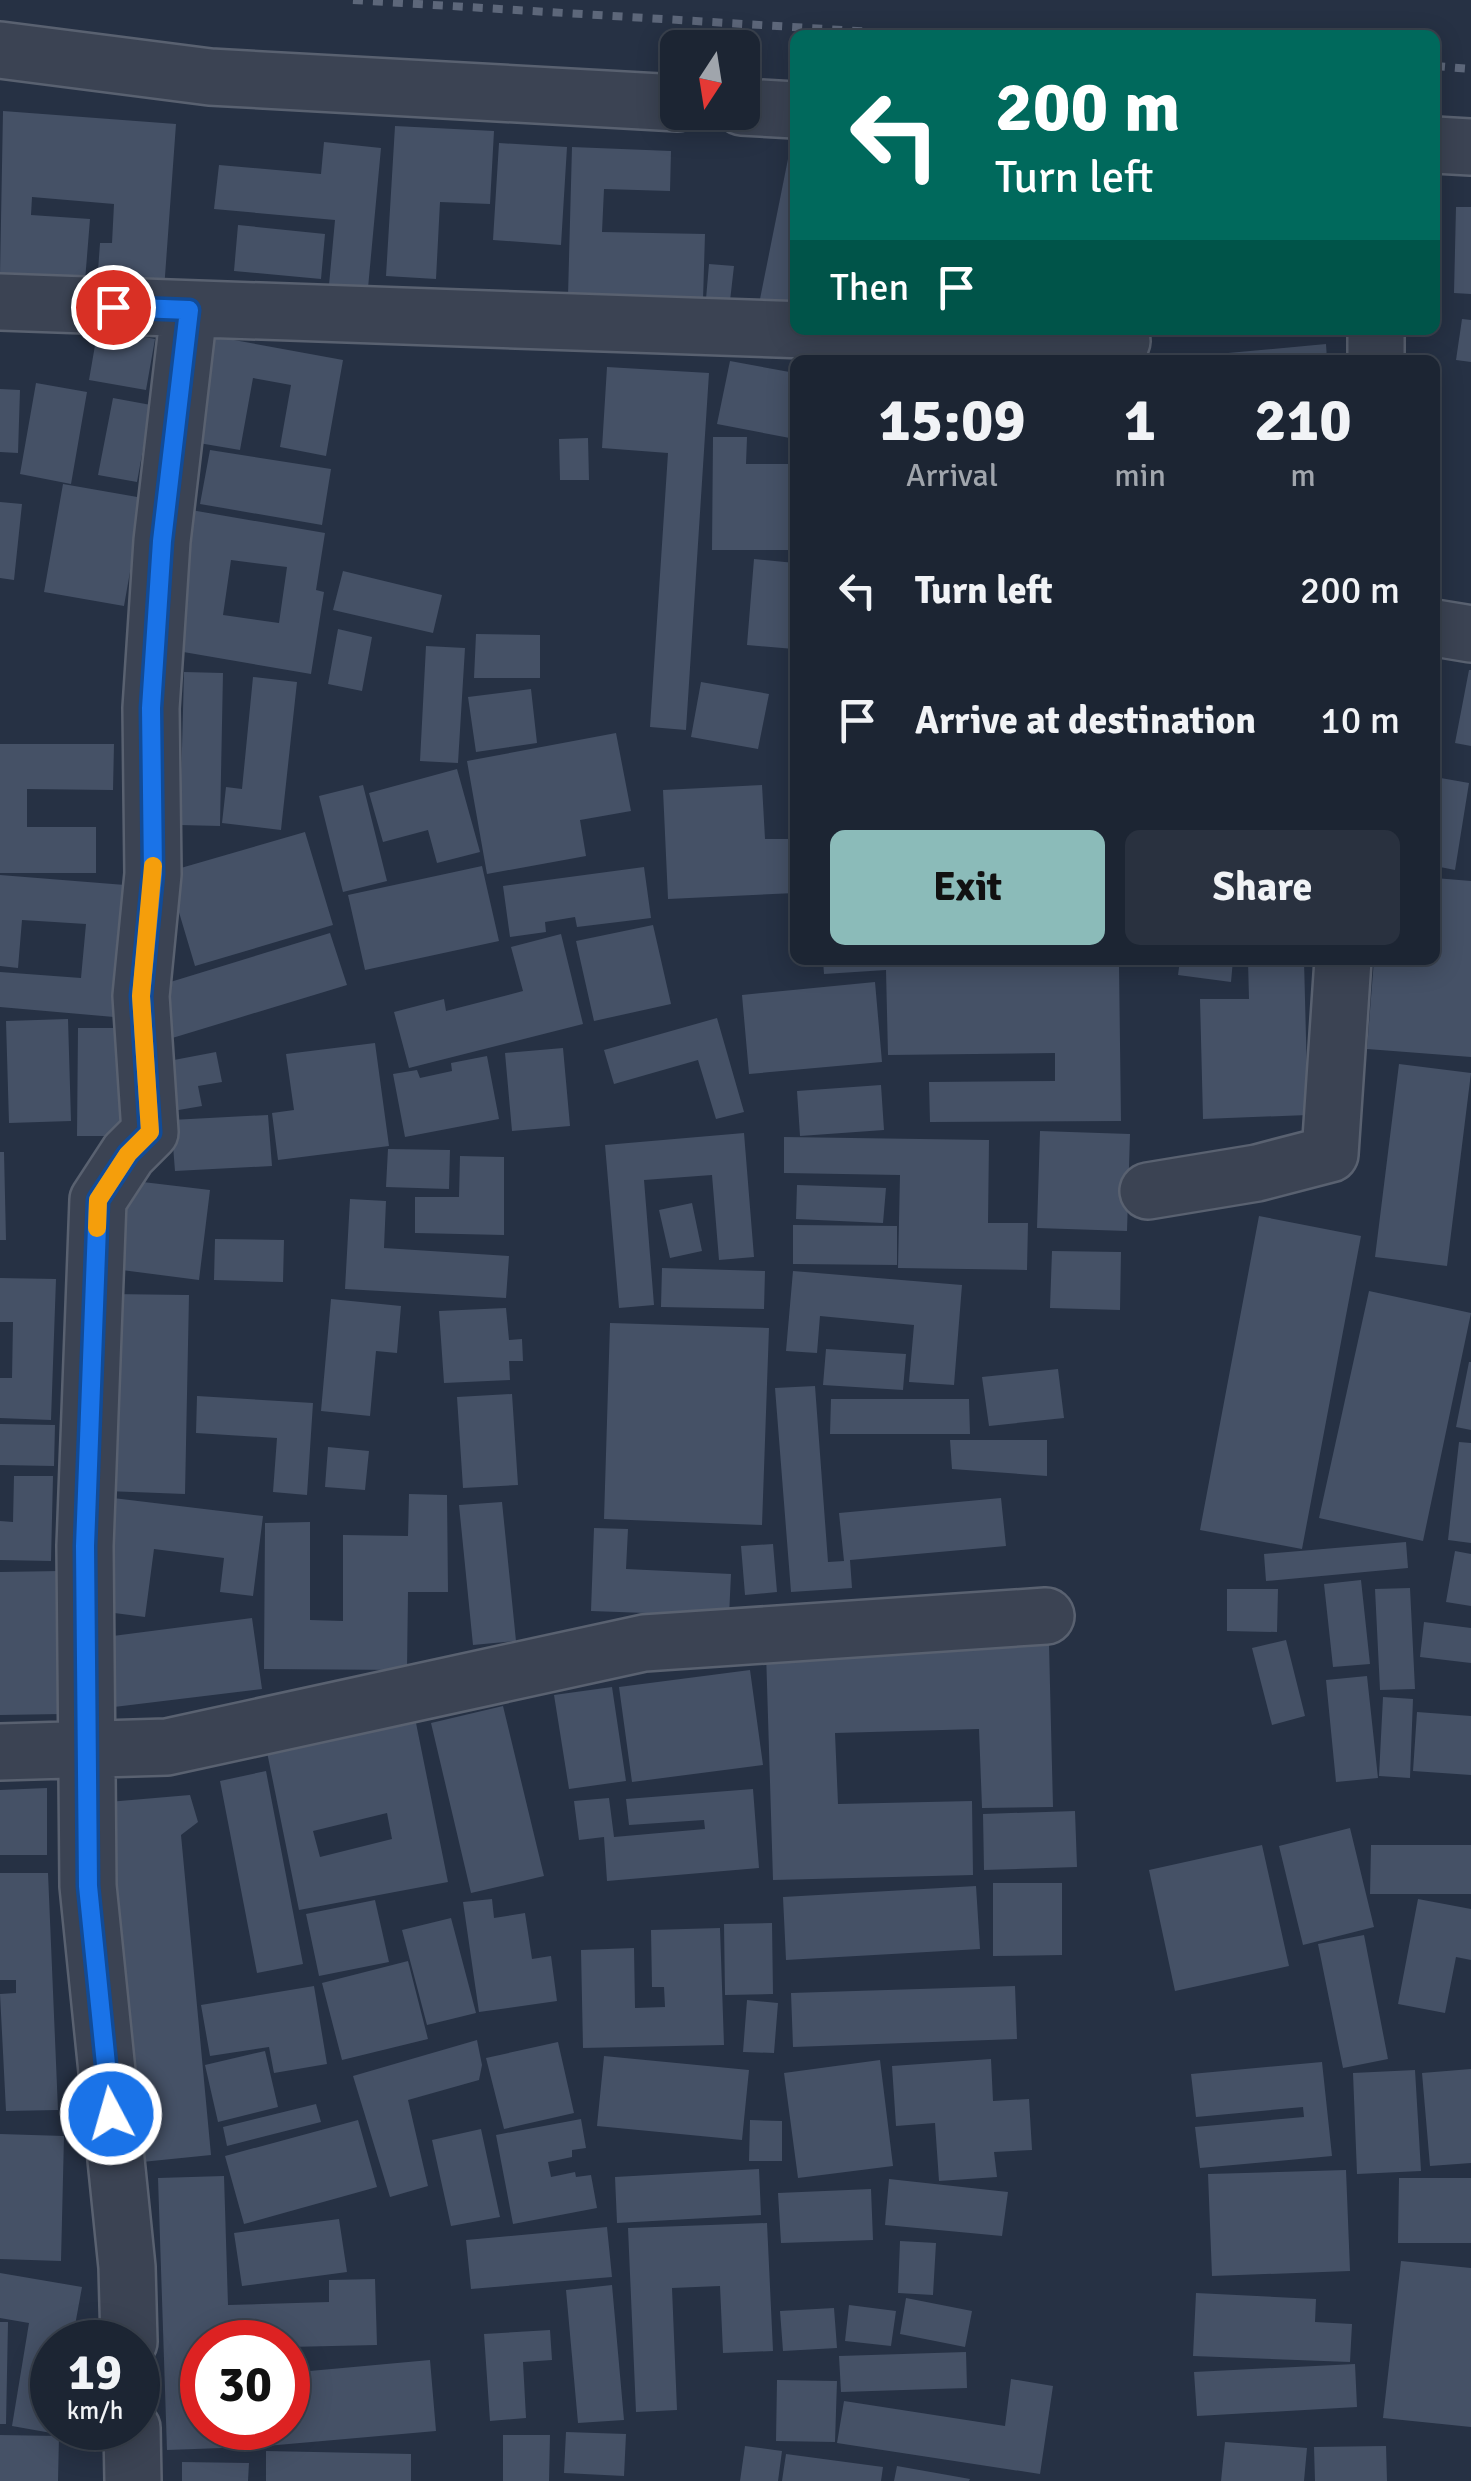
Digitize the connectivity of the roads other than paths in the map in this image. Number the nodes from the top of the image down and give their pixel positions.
1 (0, 50) edge
2 (660, 102) edge
3 (760, 107) edge
4 (790, 110) edge
5 (1440, 145) edge
6 (1471, 147) edge
7 (0, 302) edge
8 (189, 310) junction
9 (790, 331) edge
10 (918, 335) edge
11 (1122, 342) dead end
12 (1440, 629) edge
13 (1471, 634) edge
14 (1343, 965) edge
15 (1148, 1191) dead end
16 (1046, 1616) dead end
17 (87, 1749) junction
18 (0, 1752) edge
19 (128, 2320) edge
20 (132, 2450) edge
21 (133, 2481) edge

1 - 2 street
3 - 4 street
5 - 6 street
7 - 8 street
8 - 9 street
8 - 17 street
10 - 11 street
12 - 13 street
14 - 15 street
16 - 17 street
17 - 18 street
17 - 19 street
20 - 21 street

